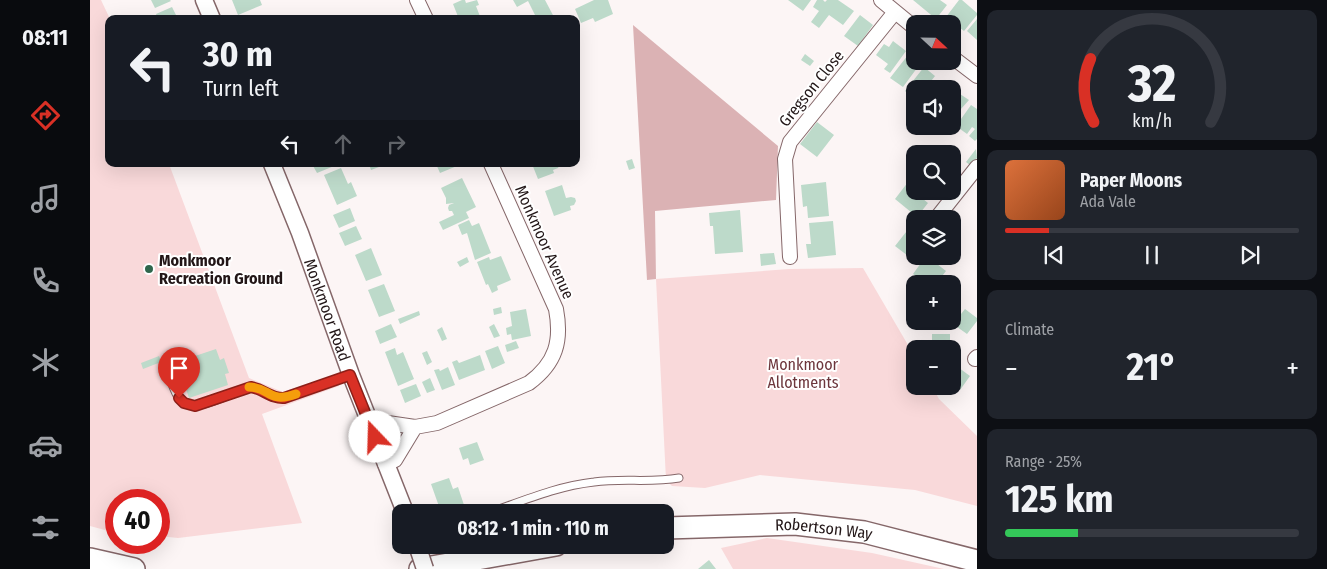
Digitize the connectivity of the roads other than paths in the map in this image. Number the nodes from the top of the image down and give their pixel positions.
1 (204, 0) edge
2 (417, 0) edge
3 (881, 0) edge
4 (895, 12) junction
5 (210, 15) edge
6 (424, 15) edge
7 (906, 21) edge
8 (961, 64) edge
9 (977, 76) edge
10 (273, 167) edge
11 (492, 167) edge
12 (977, 167) edge
13 (943, 210) edge
14 (790, 257) dead end
15 (167, 372) dead end
16 (350, 375) junction
17 (370, 424) junction
18 (415, 427) junction
19 (385, 464) junction
20 (679, 478) dead end
21 (401, 504) edge
22 (513, 504) edge
23 (674, 528) edge
24 (420, 554) edge
25 (505, 554) edge
26 (90, 559) edge
27 (977, 561) edge
28 (134, 569) edge
29 (420, 569) edge
30 (425, 569) edge

1 - 5 street
2 - 6 street
3 - 4 street
4 - 7 street
4 - 14 street, Gregson Close
8 - 9 street
10 - 16 street, Monkmoor Road
11 - 18 street, Monkmoor Avenue
12 - 13 street
15 - 16 lane
16 - 17 street, Monkmoor Road
17 - 18 street, Monkmoor Avenue
17 - 19 street, Monkmoor Road
18 - 19 street
19 - 21 street, Monkmoor Road
20 - 22 lane
23 - 27 main road, Robertson Way
24 - 30 street, bridge
25 - 29 main road
26 - 28 main road

